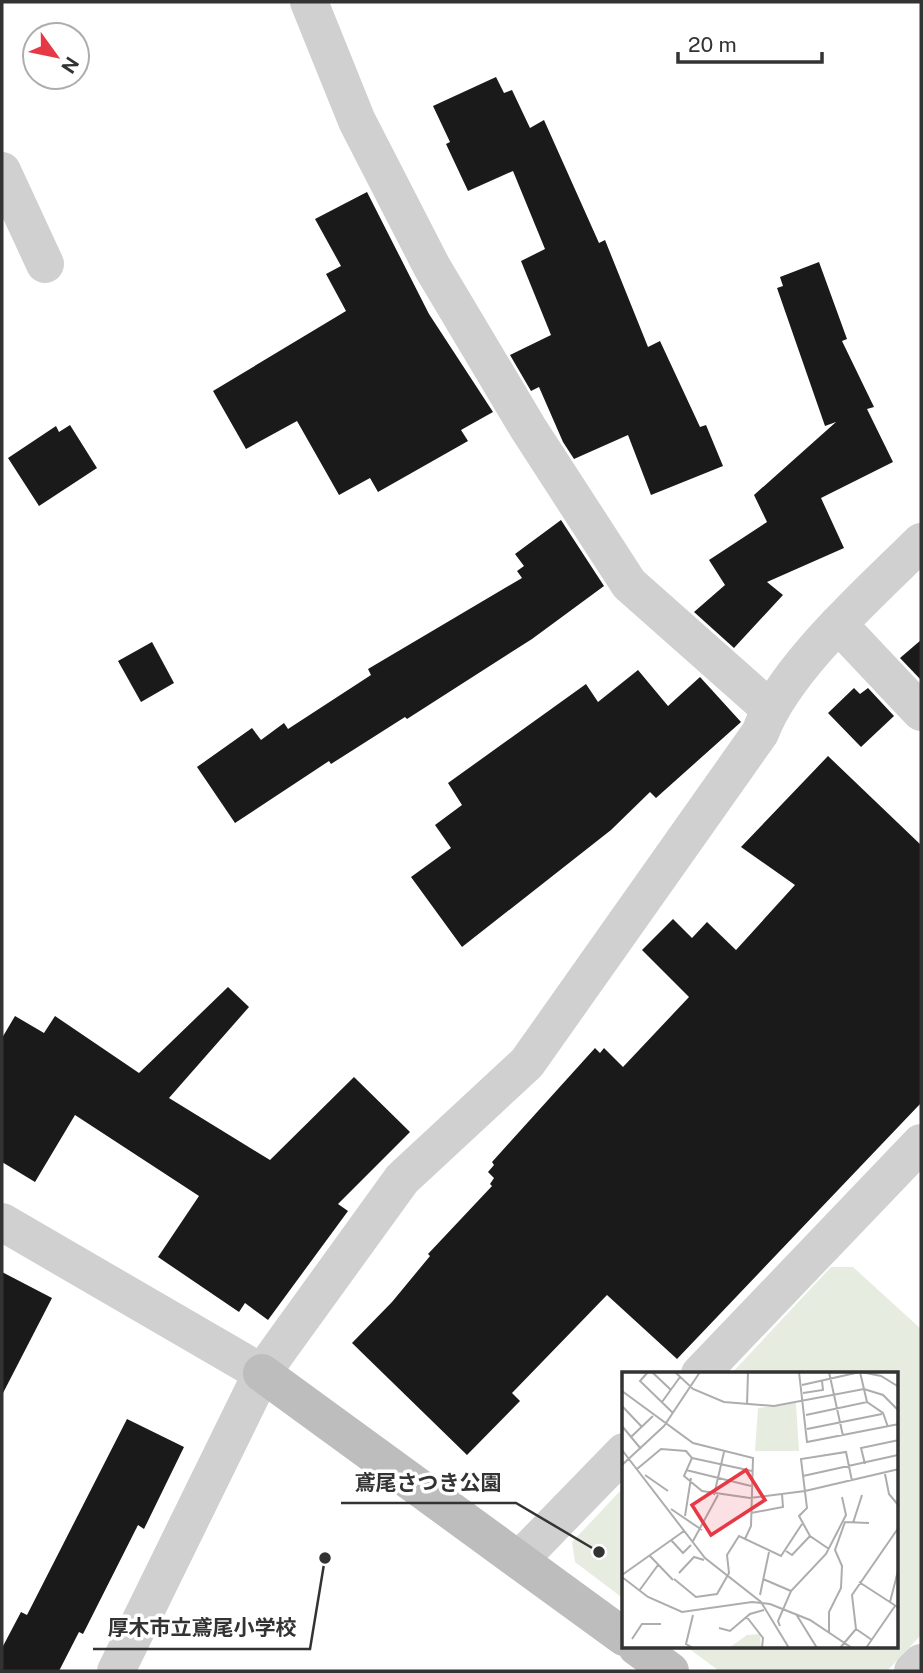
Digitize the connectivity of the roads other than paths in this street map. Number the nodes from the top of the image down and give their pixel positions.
1 (309, 2) edge
2 (2, 170) edge
3 (45, 264) dead end
4 (921, 542) edge
5 (838, 624) junction
6 (769, 708) junction
7 (921, 712) edge
8 (921, 1143) edge
9 (2, 1222) edge
10 (702, 1372) edge
11 (262, 1373) junction
12 (622, 1454) edge
13 (520, 1559) junction
14 (622, 1636) edge
15 (638, 1648) edge
16 (921, 1662) edge
17 (116, 1671) edge
18 (670, 1671) edge
19 (913, 1671) edge

1 - 6 street
2 - 3 street
4 - 5 street
5 - 6 street
5 - 7 street
6 - 11 street
8 - 10 street
9 - 11 street
11 - 13 street
11 - 17 street
12 - 13 street
13 - 14 street
15 - 18 street
16 - 19 street

